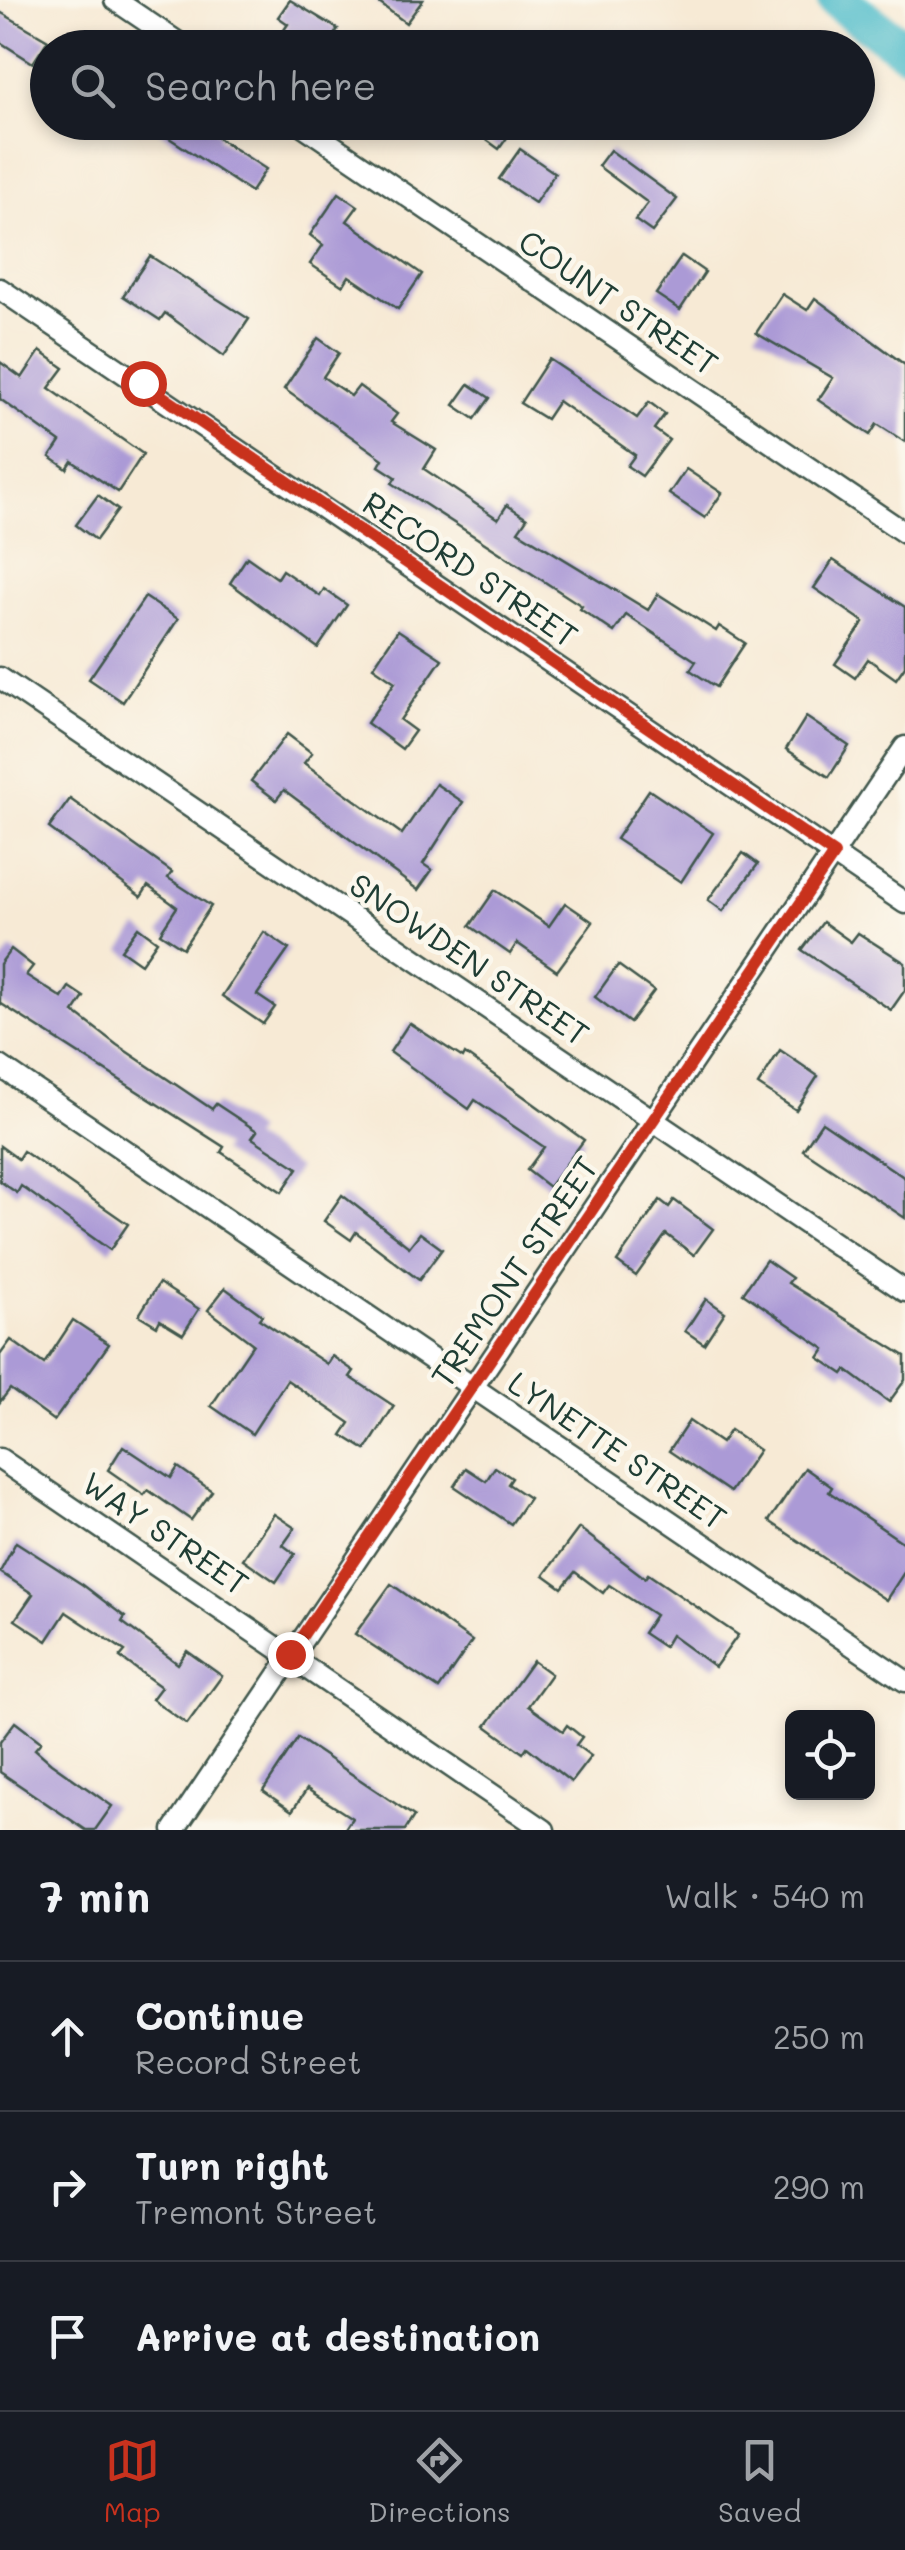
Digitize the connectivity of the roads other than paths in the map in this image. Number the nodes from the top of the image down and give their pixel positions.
1 (115, 0) edge
2 (159, 30) edge
3 (325, 140) edge
4 (0, 288) edge
5 (905, 533) edge
6 (0, 678) edge
7 (905, 747) edge
8 (834, 854) junction
9 (905, 902) edge
10 (0, 1066) edge
11 (654, 1121) junction
12 (905, 1291) edge
13 (472, 1390) junction
14 (0, 1459) edge
15 (290, 1654) junction
16 (905, 1681) edge
17 (174, 1830) edge
18 (544, 1830) edge

1 - 2 street
3 - 5 street, COUNT STREET
4 - 8 street, RECORD STREET
6 - 11 street, SNOWDEN STREET
7 - 8 street, TREMONT STREET
8 - 9 street, RECORD STREET
8 - 11 street, TREMONT STREET
10 - 13 street, LYNETTE STREET
11 - 12 street, SNOWDEN STREET
11 - 13 street, TREMONT STREET
13 - 15 street, TREMONT STREET
13 - 16 street, LYNETTE STREET
14 - 15 street, WAY STREET
15 - 17 street, TREMONT STREET
15 - 18 street, WAY STREET

